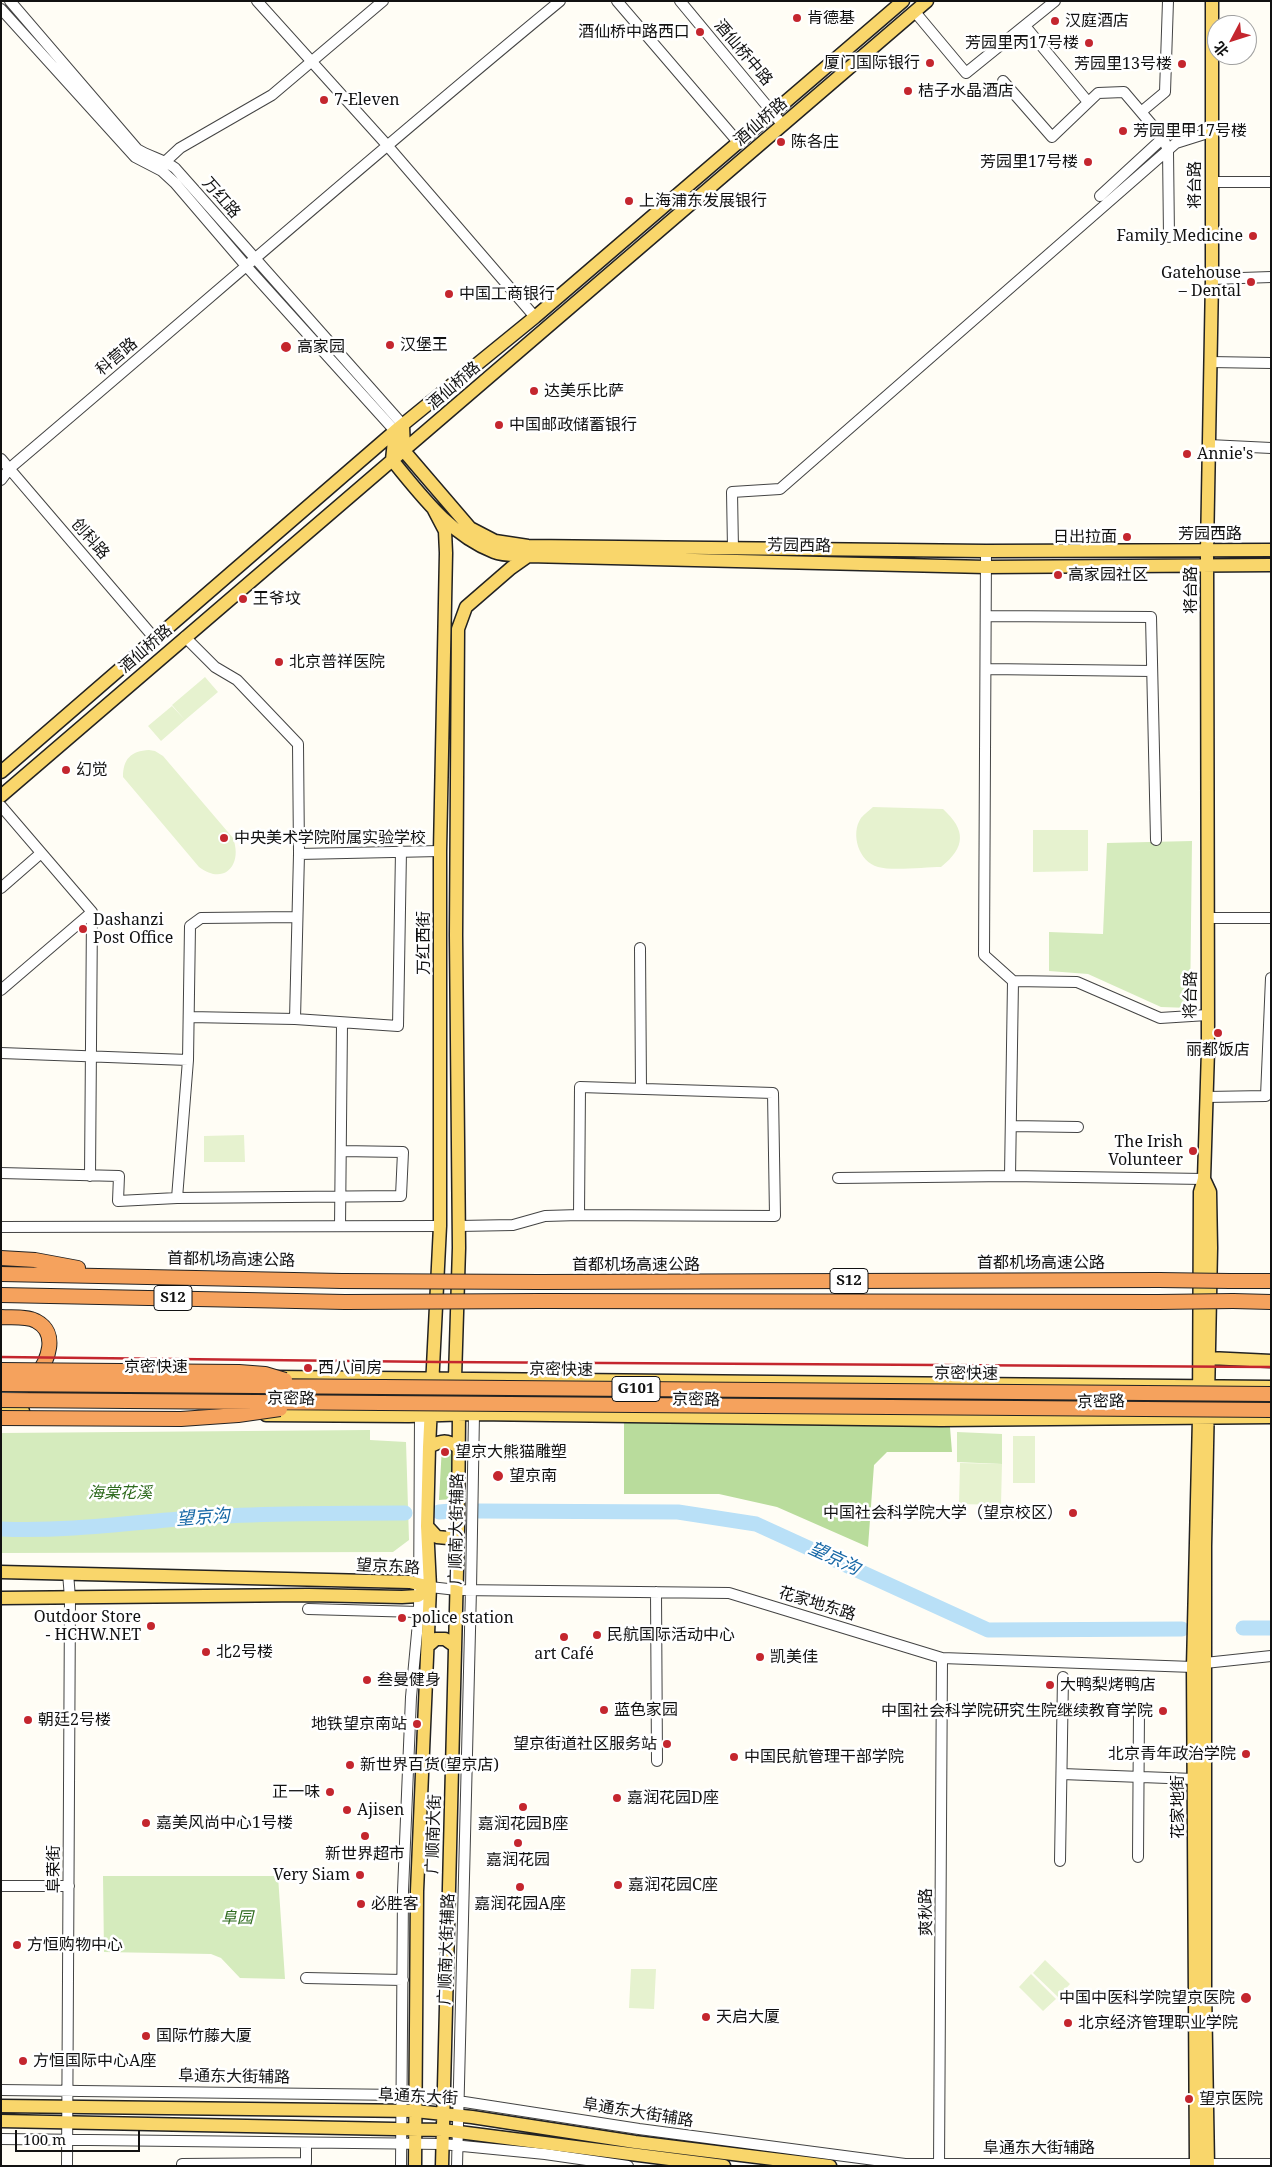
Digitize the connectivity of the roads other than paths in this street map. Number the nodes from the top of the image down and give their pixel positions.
1 (10, 1) edge
2 (256, 1) edge
3 (383, 1) edge
4 (560, 1) edge
5 (617, 1) edge
6 (680, 1) edge
7 (903, 1) edge
8 (927, 1) edge
9 (1055, 1) edge
10 (1168, 1) edge
11 (1212, 1) edge
12 (1, 8) edge
13 (914, 12) junction
14 (1025, 26) junction
15 (312, 61) junction
16 (1003, 81) dead end
17 (1088, 102) junction
18 (772, 112) junction
19 (1141, 112) junction
20 (782, 124) junction
21 (1211, 132) junction
22 (1163, 138) junction
23 (738, 142) junction
24 (386, 144) junction
25 (1168, 150) junction
26 (166, 161) junction
27 (1211, 182) junction
28 (1271, 182) edge
29 (1100, 196) dead end
30 (1169, 237) dead end
31 (255, 260) junction
32 (247, 267) junction
33 (1271, 277) edge
34 (1212, 278) junction
35 (535, 317) junction
36 (1210, 362) junction
37 (1271, 363) edge
38 (399, 428) junction
39 (1209, 445) junction
40 (1271, 448) edge
41 (404, 451) junction
42 (1, 459) edge
43 (392, 460) junction
44 (10, 468) junction
45 (1, 480) edge
46 (434, 510) junction
47 (733, 548) junction
48 (1207, 550) junction
49 (1271, 550) edge
50 (986, 551) junction
51 (528, 556) junction
52 (1208, 565) junction
53 (1271, 565) edge
54 (986, 567) junction
55 (987, 616) junction
56 (185, 637) junction
57 (156, 640) junction
58 (987, 669) junction
59 (1152, 671) junction
60 (1, 772) edge
61 (1, 796) edge
62 (1, 806) edge
63 (1156, 840) dead end
64 (401, 851) junction
65 (440, 851) junction
66 (40, 854) junction
67 (299, 854) junction
68 (1, 888) edge
69 (92, 912) junction
70 (296, 917) junction
71 (1208, 918) junction
72 (1271, 918) edge
73 (640, 948) dead end
74 (1271, 978) edge
75 (1013, 981) junction
76 (1, 990) edge
77 (1207, 1015) junction
78 (189, 1017) junction
79 (295, 1019) junction
80 (342, 1024) junction
81 (1, 1054) edge
82 (91, 1056) junction
83 (188, 1060) junction
84 (641, 1089) junction
85 (1206, 1097) junction
86 (1011, 1126) junction
87 (1078, 1127) dead end
88 (341, 1151) junction
89 (1, 1174) edge
90 (90, 1176) junction
91 (1010, 1176) junction
92 (838, 1178) dead end
93 (1204, 1179) junction
94 (339, 1196) junction
95 (177, 1198) junction
96 (579, 1215) junction
97 (340, 1226) junction
98 (440, 1226) junction
99 (459, 1226) junction
100 (1, 1227) edge
101 (1, 1258) edge
102 (1, 1274) edge
103 (113, 1275) junction
104 (1271, 1281) edge
105 (1, 1295) edge
106 (1271, 1302) edge
107 (1, 1317) edge
108 (1210, 1358) junction
109 (1271, 1361) edge
110 (1, 1370) edge
111 (1, 1375) edge
112 (36, 1376) junction
113 (432, 1378) junction
114 (455, 1378) junction
115 (1, 1384) edge
116 (305, 1385) junction
117 (1204, 1386) junction
118 (1271, 1387) edge
119 (1271, 1394) edge
120 (1, 1400) edge
121 (306, 1403) junction
122 (1271, 1410) edge
123 (1, 1411) edge
124 (459, 1414) junction
125 (474, 1414) junction
126 (425, 1416) junction
127 (1271, 1417) edge
128 (1, 1418) edge
129 (1203, 1418) junction
130 (429, 1447) junction
131 (458, 1448) junction
132 (427, 1526) junction
133 (458, 1530) junction
134 (1, 1572) edge
135 (68, 1573) junction
136 (424, 1585) junction
137 (457, 1590) junction
138 (471, 1590) junction
139 (656, 1592) junction
140 (418, 1596) junction
141 (1, 1598) edge
142 (70, 1598) junction
143 (308, 1609) dead end
144 (419, 1612) junction
145 (428, 1646) junction
146 (455, 1646) junction
147 (1271, 1656) edge
148 (942, 1658) junction
149 (1199, 1665) junction
150 (1063, 1677) dead end
151 (1139, 1711) dead end
152 (657, 1762) dead end
153 (1062, 1774) junction
154 (1139, 1775) junction
155 (1194, 1778) junction
156 (1138, 1857) dead end
157 (1060, 1862) dead end
158 (1, 1886) edge
159 (69, 1886) junction
160 (306, 1978) dead end
161 (403, 1980) junction
162 (1, 2090) edge
163 (68, 2090) junction
164 (402, 2095) junction
165 (416, 2097) junction
166 (444, 2099) junction
167 (458, 2101) junction
168 (1, 2106) edge
169 (68, 2106) junction
170 (402, 2111) junction
171 (415, 2111) junction
172 (443, 2114) junction
173 (458, 2115) junction
174 (1, 2121) edge
175 (68, 2122) junction
176 (402, 2130) junction
177 (415, 2130) junction
178 (443, 2130) junction
179 (457, 2131) junction
180 (1, 2139) edge
181 (68, 2140) junction
182 (306, 2143) junction
183 (408, 2144) junction
184 (442, 2144) junction
185 (457, 2145) junction
186 (1202, 2164) edge
187 (1271, 2164) edge
188 (939, 2165) edge
189 (68, 2166) edge
190 (182, 2166) edge
191 (401, 2166) edge
192 (415, 2166) edge
193 (442, 2166) edge
194 (457, 2166) edge
195 (628, 2166) edge
196 (724, 2166) edge
197 (830, 2166) edge

1 - 26 street, 万红路
2 - 15 street
3 - 15 street
4 - 24 street, 科营路
5 - 23 street
6 - 18 street, 酒仙桥中路
7 - 18 main road, 酒仙桥路
8 - 13 main road, 酒仙桥路
9 - 14 street
10 - 19 street
11 - 21 main road, 将台路
12 - 32 street, 万红路
13 - 14 street
13 - 20 main road, 酒仙桥路
14 - 17 street
15 - 24 street
15 - 26 street
16 - 17 street
17 - 19 street
18 - 20 street, 酒仙桥中路
18 - 23 main road, 酒仙桥路
19 - 22 street
20 - 41 main road, 酒仙桥路
21 - 25 street
21 - 27 main road, 将台路
22 - 25 street
22 - 29 street
23 - 35 main road, 酒仙桥路
24 - 31 street, 科营路
24 - 35 street
25 - 30 street
25 - 47 street
26 - 31 street, 万红路
27 - 28 street
27 - 34 main road, 将台路
31 - 32 street, 科营路
31 - 38 street, 万红路
32 - 38 street, 万红路
32 - 44 street, 科营路
33 - 34 street
34 - 36 main road, 将台路
35 - 38 main road, 酒仙桥路
36 - 37 street
36 - 39 main road, 将台路
38 - 41 main road
38 - 43 main road
38 - 57 main road, 酒仙桥路
39 - 40 street
39 - 48 main road, 将台路
41 - 43 main road, 酒仙桥路
41 - 47 main road, 芳园西路
42 - 44 street, 创科路
43 - 46 main road, 芳园西路
43 - 56 main road, 酒仙桥路
44 - 45 street, 科营路
44 - 57 street, 创科路
46 - 51 main road, 芳园西路
46 - 65 main road, 万红西街
47 - 50 main road, 芳园西路
48 - 49 main road, 芳园西路
48 - 50 main road, 芳园西路
48 - 52 main road, 将台路
50 - 54 street
51 - 54 main road, 芳园西路
51 - 99 main road, 万红西街
52 - 53 main road, 芳园西路
52 - 54 main road, 芳园西路
52 - 71 main road, 将台路
54 - 55 street
55 - 58 street
55 - 59 street
56 - 61 main road, 酒仙桥路
56 - 67 street
57 - 60 main road, 酒仙桥路
58 - 59 street
58 - 75 street
59 - 63 street
62 - 66 street
64 - 65 street
64 - 67 street
64 - 80 street
65 - 98 main road, 万红西街
66 - 68 street
66 - 69 street
67 - 70 street
69 - 76 street
69 - 82 street
70 - 78 street
70 - 79 street
71 - 72 street
71 - 77 main road, 将台路
73 - 84 street
74 - 85 street
75 - 77 street
75 - 86 street
77 - 85 main road, 将台路
78 - 79 street
78 - 83 street
79 - 80 street
80 - 88 street
81 - 82 street
82 - 83 street
82 - 90 street
83 - 95 street
84 - 96 street
84 - 96 street
85 - 93 main road, 将台路
86 - 87 street
86 - 91 street
88 - 94 street
88 - 94 street
89 - 90 street
90 - 95 street
91 - 92 street
91 - 93 street
93 - 108 main road, 将台路
93 - 117 main road, 将台路
94 - 95 street
94 - 97 street
96 - 99 street
97 - 98 street
97 - 100 street
98 - 113 main road, 万红西街
99 - 114 main road, 万红西街
101 - 103 highway
102 - 103 highway, 首都机场高速公路 / S12
103 - 104 highway, 首都机场高速公路 / S12, bridge
105 - 106 highway, S12, bridge
107 - 112 highway
108 - 109 main road
108 - 117 main road, 将台路
110 - 116 highway, bridge
111 - 112 main road, 京密路
112 - 113 main road, 京密路
113 - 114 main road, 京密路 / G101
113 - 126 main road, 万红西街
114 - 117 main road, 京密路 / G101
114 - 124 main road, 万红西街
114 - 125 street, 广顺南大街辅路
115 - 116 highway, 京密快速 / G101, bridge
116 - 119 highway, 京密快速 / G101, bridge
117 - 118 main road, 京密路 / G101
117 - 129 main road, 花家地街
120 - 121 highway, 京密快速 / G101, bridge
121 - 122 highway, 京密快速 / G101, bridge
121 - 128 highway, bridge
123 - 126 main road, 京密路
124 - 125 main road, 京密路 / G101
124 - 126 main road, 京密路 / G101
124 - 131 main road, 广顺南大街
125 - 129 main road, 京密路 / G101
125 - 138 street, 广顺南大街辅路
126 - 130 main road, 广顺南大街
126 - 136 street
127 - 129 main road, 京密路 / G101
129 - 149 main road, 花家地街
130 - 131 main road
130 - 132 main road, 广顺南大街
131 - 133 main road, 广顺南大街
132 - 133 main road
132 - 136 main road, 广顺南大街
133 - 137 main road, 广顺南大街
134 - 135 main road, 望京东路
135 - 136 main road, 望京东路
135 - 142 street, 阜荣街
136 - 137 street, 花家地东路
136 - 140 main road, 望京东路
136 - 145 main road, 广顺南大街
137 - 138 street, 花家地东路
137 - 146 main road, 广顺南大街
138 - 139 street, 花家地东路
138 - 167 street, 广顺南大街辅路
139 - 148 street, 花家地东路
139 - 152 street
140 - 142 main road, 望京东路
140 - 144 street
141 - 142 main road, 望京东路
142 - 159 street, 阜荣街
143 - 144 street
144 - 161 street
145 - 146 main road
145 - 165 main road, 广顺南大街
146 - 166 main road, 广顺南大街
147 - 149 street, 花家地东路
148 - 149 street, 花家地东路
148 - 188 street, 爽秋路
149 - 155 main road, 花家地街
149 - 186 main road, 花家地街
150 - 153 street
151 - 154 street
153 - 154 street
153 - 157 street
154 - 155 street
154 - 156 street
155 - 186 main road, 花家地街
158 - 159 street
159 - 163 street, 阜荣街
160 - 161 street
161 - 164 street
162 - 163 street, 阜通东大街辅路
163 - 164 street, 阜通东大街辅路
163 - 169 street, 阜荣街
164 - 165 street, 阜通东大街辅路
164 - 170 street
165 - 166 street, 阜通东大街辅路
165 - 171 main road, 广顺南大街
166 - 167 street, 阜通东大街辅路
166 - 172 main road, 广顺南大街
167 - 173 street, 广顺南大街辅路
167 - 188 street, 阜通东大街辅路
168 - 169 main road, 阜通东大街
169 - 170 main road, 阜通东大街
169 - 175 street, 阜荣街
170 - 171 main road, 阜通东大街
170 - 176 street
171 - 172 main road, 阜通东大街
171 - 177 main road, 广顺南大街
172 - 173 main road, 阜通东大街
172 - 178 main road, 广顺南大街
173 - 179 street, 广顺南大街辅路
173 - 197 main road, 阜通东大街
174 - 175 main road, 阜通东大街
175 - 176 main road, 阜通东大街
175 - 181 street, 阜荣街
176 - 177 main road, 阜通东大街
176 - 183 street
177 - 178 main road, 阜通东大街
177 - 183 main road, 广顺南大街
178 - 179 main road, 阜通东大街
178 - 184 main road, 广顺南大街
179 - 185 street, 广顺南大街辅路
179 - 196 main road, 阜通东大街
180 - 181 street
181 - 182 street
181 - 189 street, 阜荣街
182 - 183 street
182 - 190 street
183 - 184 street
183 - 191 street
183 - 192 main road, 广顺南大街
184 - 185 street
184 - 193 main road, 广顺南大街
185 - 194 street, 广顺南大街辅路
185 - 195 street
186 - 187 street, 阜通东大街辅路
186 - 188 street, 阜通东大街辅路

